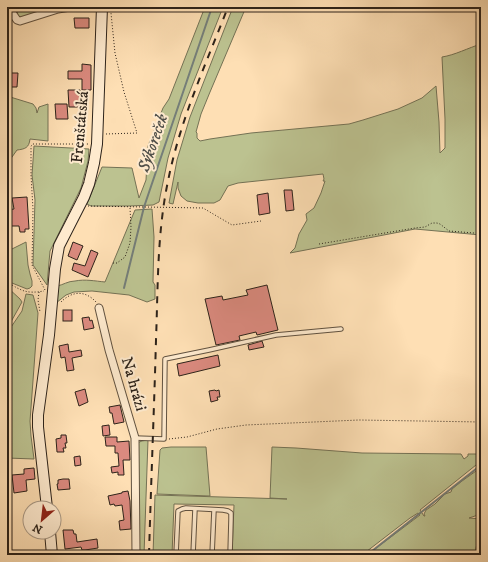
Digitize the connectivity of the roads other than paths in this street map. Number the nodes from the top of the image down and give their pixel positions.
1 (8, 7) edge
2 (70, 7) edge
3 (102, 7) edge
4 (99, 308) road end
5 (341, 329) dead end
6 (134, 438) junction
7 (46, 500) edge
8 (195, 509) junction
9 (214, 510) junction
10 (51, 540) edge
11 (52, 555) edge
12 (136, 555) edge
13 (176, 555) edge
14 (193, 555) edge
15 (212, 555) edge
16 (230, 555) edge

1 - 2 street
3 - 7 main road, Frenštátská
4 - 6 street, Na hrázi
5 - 6 lane
6 - 12 street, Na hrázi
8 - 9 lane
8 - 13 lane
8 - 14 lane
9 - 15 lane
9 - 16 lane
10 - 11 main road

